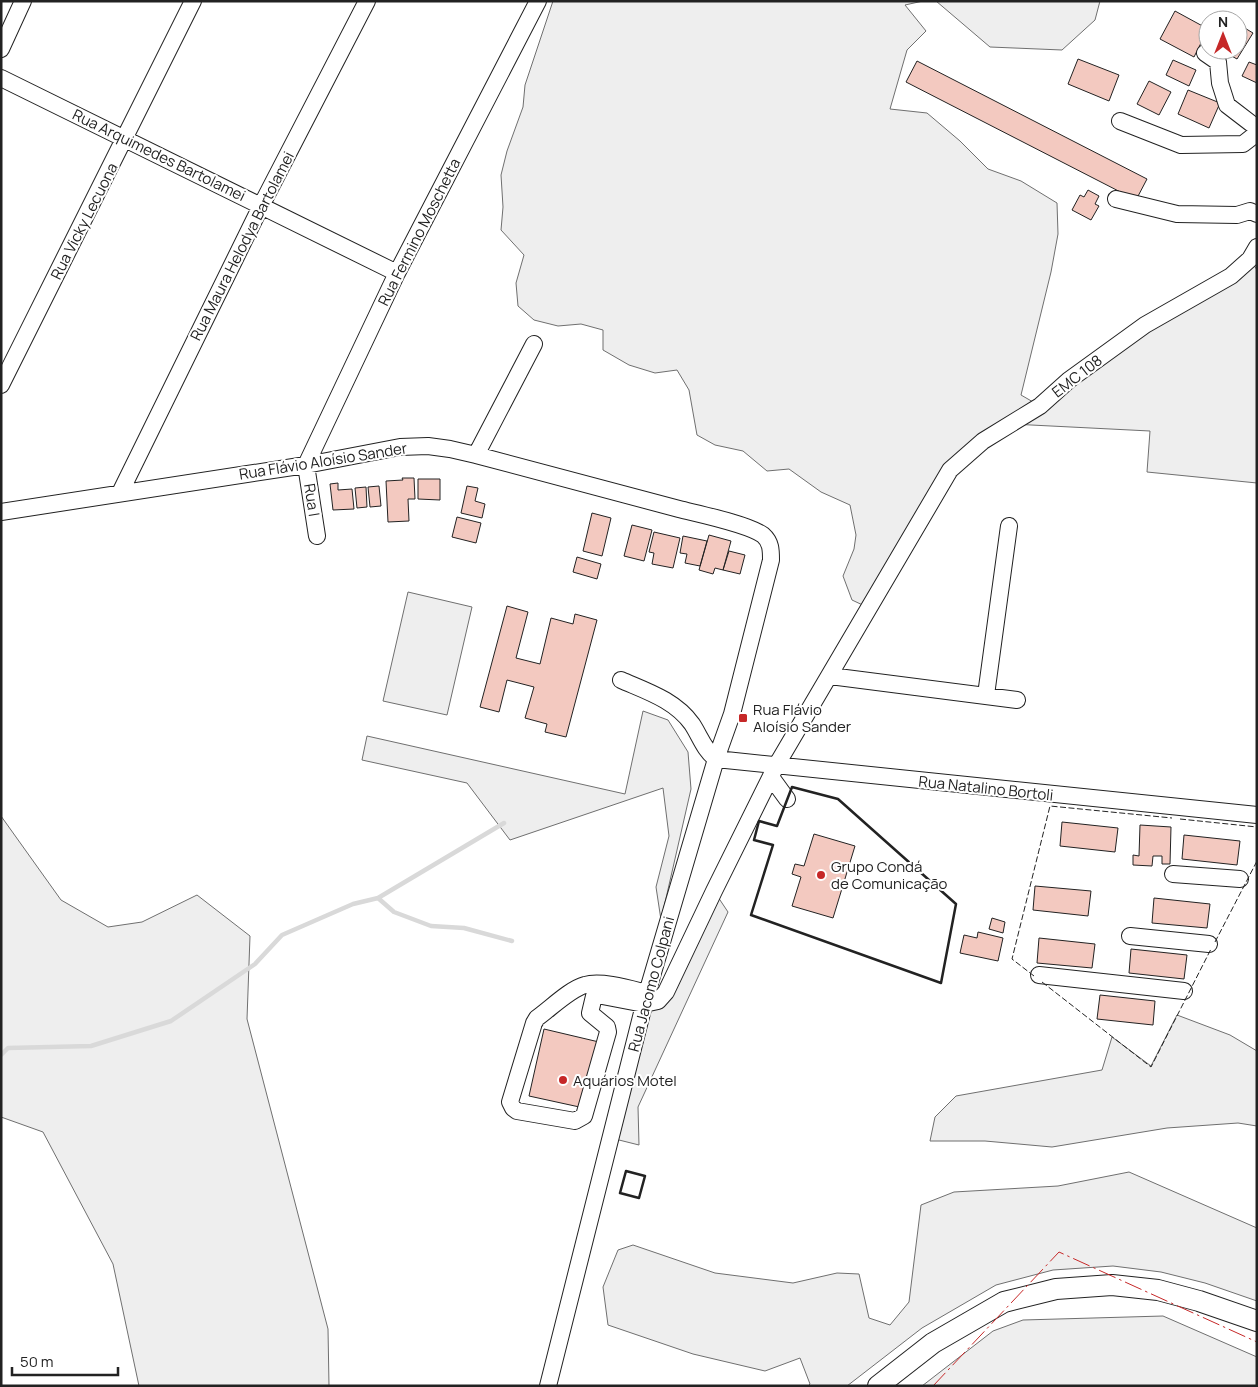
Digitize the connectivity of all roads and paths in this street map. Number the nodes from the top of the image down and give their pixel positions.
1 (23, 1) edge
2 (193, 1) edge
3 (367, 1) edge
4 (538, 1) edge
5 (1, 49) edge
6 (1215, 60) edge
7 (1, 78) edge
8 (1120, 120) dead end
9 (1257, 128) edge
10 (1257, 133) edge
11 (126, 139) junction
12 (1116, 199) dead end
13 (261, 206) junction
14 (1257, 214) edge
15 (1257, 247) edge
16 (397, 273) junction
17 (534, 344) dead end
18 (1, 386) edge
19 (476, 455) junction
20 (306, 465) junction
21 (120, 493) junction
22 (1, 512) edge
23 (1009, 526) dead end
24 (318, 536) dead end
25 (830, 676) junction
26 (620, 680) dead end
27 (986, 695) junction
28 (1017, 700) dead end
29 (716, 759) junction
30 (773, 772) junction
31 (787, 799) dead end
32 (1257, 815) edge
33 (1173, 874) dead end
34 (1240, 880) dead end
35 (1130, 936) dead end
36 (1209, 944) dead end
37 (1039, 975) dead end
38 (1184, 991) dead end
39 (645, 998) junction
40 (1257, 1321) edge
41 (548, 1386) edge
42 (878, 1386) edge

1 - 5 street
2 - 11 street, Rua Vicky Lecuona
3 - 13 street, Rua Maura Helodya Bartolamei
4 - 16 street, Rua Fermino Moschetta
6 - 9 street
7 - 11 street, Rua Arquimedes Bartolamei
8 - 10 street
11 - 13 street, Rua Arquimedes Bartolamei
11 - 18 street, Rua Vicky Lecuona
12 - 14 street
13 - 16 street, Rua Arquimedes Bartolamei
13 - 21 street, Rua Maura Helodya Bartolamei
15 - 25 street, EMC 108
16 - 20 street, Rua Fermino Moschetta
17 - 19 street
19 - 20 street, Rua Flávio Aloísio Sander
19 - 29 street, Rua Flávio Aloísio Sander
20 - 21 street, Rua Flávio Aloísio Sander
20 - 24 street, Rua I
21 - 22 street, Rua Flávio Aloísio Sander
23 - 27 street
25 - 27 street
25 - 30 street, EMC 108
26 - 29 street
27 - 28 street
29 - 30 street, Rua Natalino Bortoli
29 - 39 street, Rua Jacomo Colpani
30 - 31 street
30 - 32 street, Rua Natalino Bortoli
30 - 39 street, EMC 108
33 - 34 street
35 - 36 street
37 - 38 street
39 - 39 street
39 - 41 street, Rua Jacomo Colpani
40 - 42 main road

